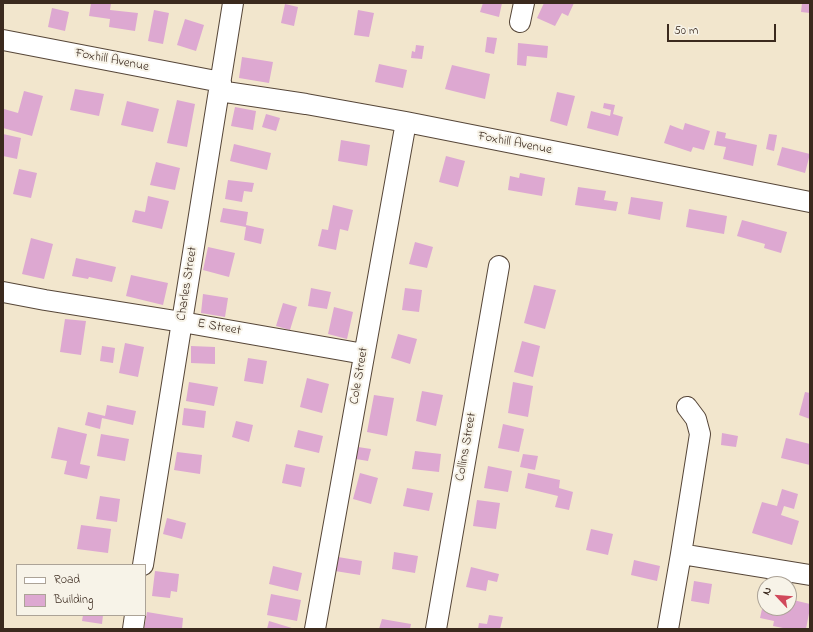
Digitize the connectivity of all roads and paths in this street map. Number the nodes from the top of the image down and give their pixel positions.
1 (233, 3) edge
2 (3, 40) edge
3 (220, 87) junction
4 (406, 122) junction
5 (810, 202) edge
6 (499, 266) dead end
7 (3, 292) edge
8 (182, 322) junction
9 (364, 354) junction
10 (687, 407) dead end
11 (681, 554) junction
12 (143, 564) edge
13 (810, 575) edge
14 (135, 616) edge
15 (133, 629) edge
16 (315, 629) edge
17 (436, 629) edge
18 (668, 629) edge

1 - 3 street, Charles Street
2 - 3 street, Foxhill Avenue
3 - 4 street, Foxhill Avenue
3 - 8 street, Charles Street
4 - 5 street, Foxhill Avenue
4 - 9 street, Cole Street
6 - 17 street, Collins Street
7 - 8 street, E Street
8 - 9 street, E Street
8 - 12 street, Charles Street
9 - 16 street, Cole Street
10 - 11 street
11 - 13 street
11 - 18 street
14 - 15 street

